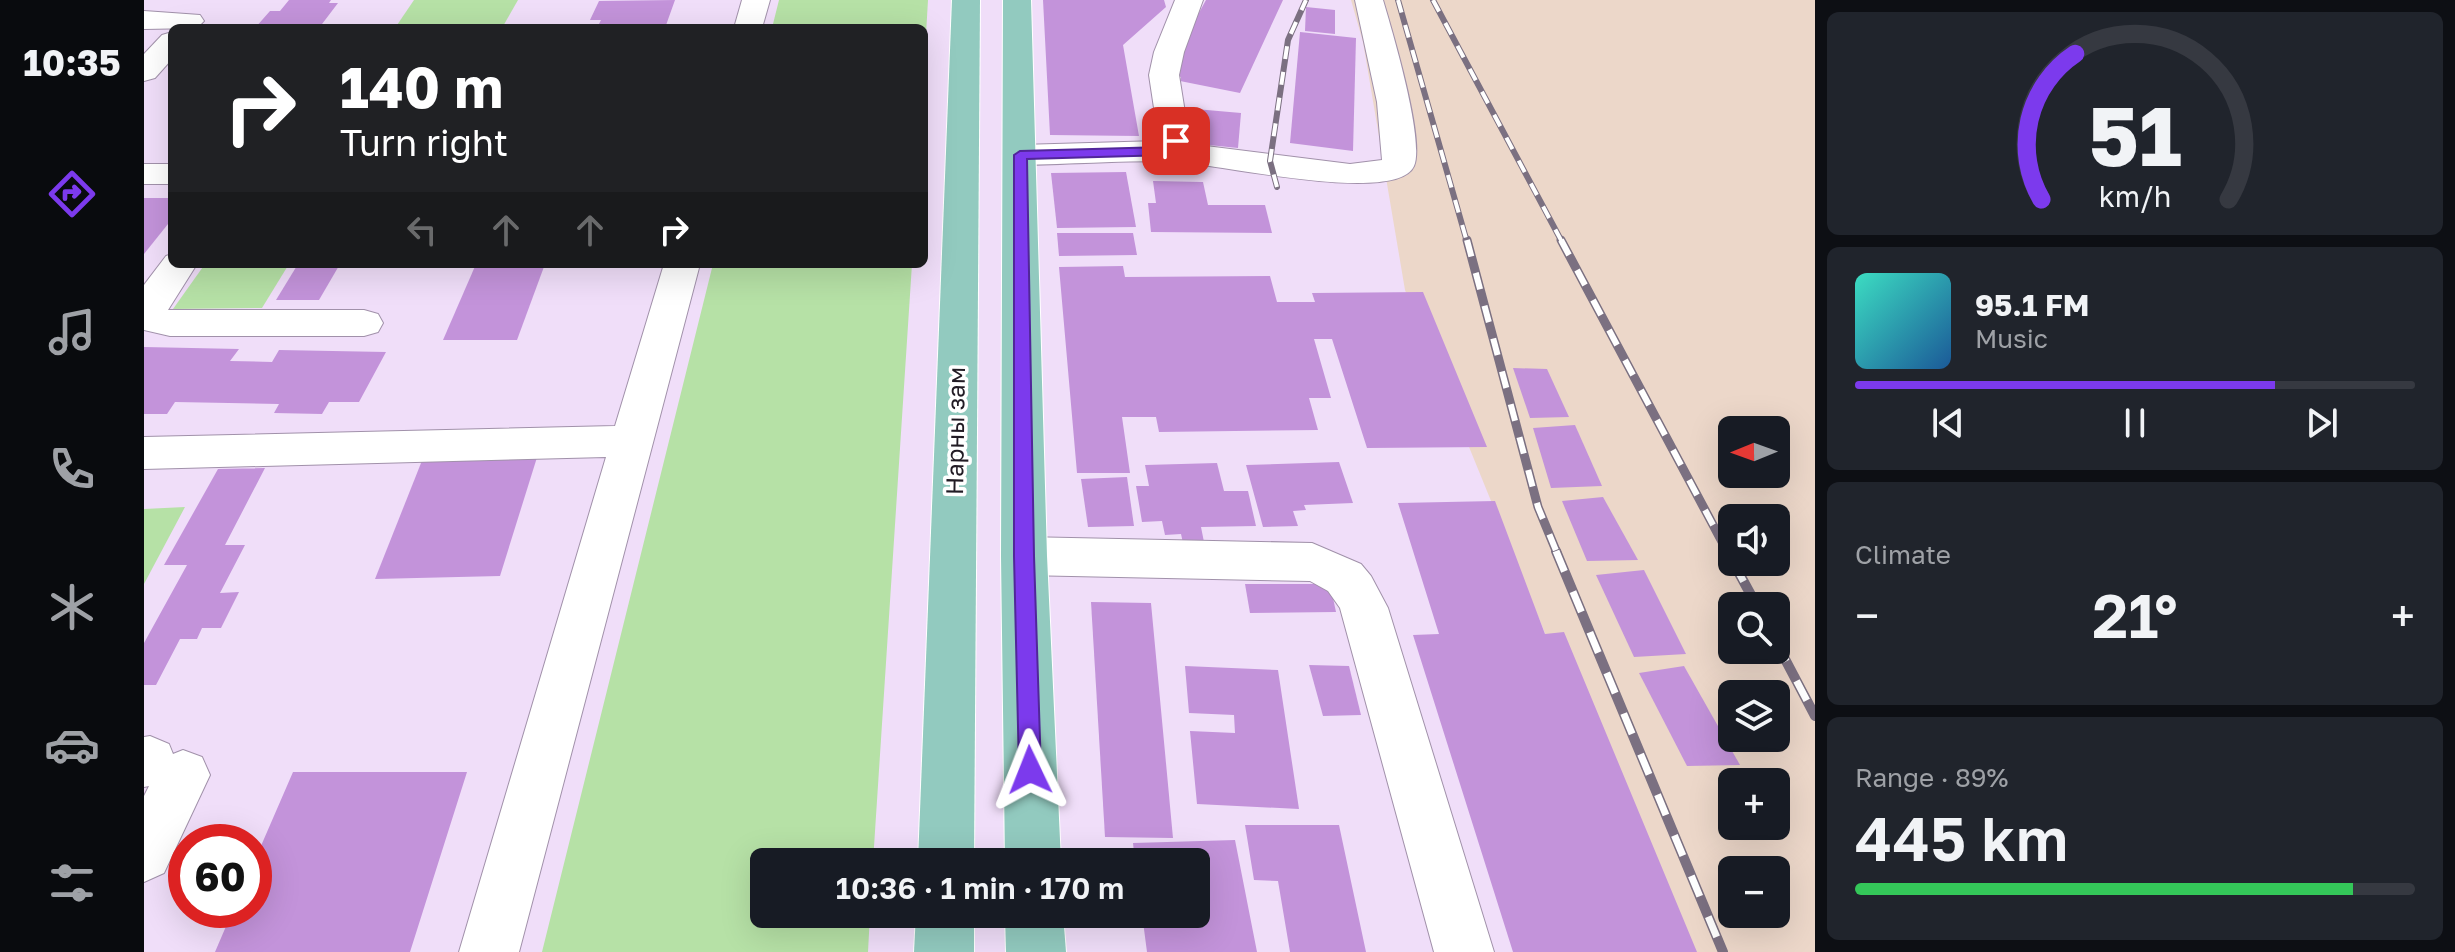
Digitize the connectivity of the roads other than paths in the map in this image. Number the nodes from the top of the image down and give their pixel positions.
1 (756, 0) edge
2 (966, 0) edge
3 (1017, 0) edge
4 (1189, 0) edge
5 (1369, 0) edge
6 (144, 20) edge
7 (189, 22) edge
8 (749, 24) edge
9 (168, 45) edge
10 (144, 72) edge
11 (1169, 151) junction
12 (1020, 155) junction
13 (144, 174) edge
14 (168, 174) edge
15 (176, 268) edge
16 (681, 268) edge
17 (364, 323) dead end
18 (632, 441) junction
19 (144, 453) edge
20 (1024, 556) junction
21 (159, 766) edge
22 (946, 848) edge
23 (1033, 848) edge
24 (144, 854) edge
25 (945, 928) edge
26 (1035, 928) edge
27 (489, 952) edge
28 (944, 952) edge
29 (1036, 952) edge
30 (1464, 952) edge

1 - 8 street
2 - 22 main road, Нарны зам
3 - 12 main road
4 - 11 street
5 - 11 street
6 - 7 street
9 - 10 street
11 - 12 street
12 - 20 main road
13 - 14 street
15 - 17 street
16 - 18 street
18 - 19 street
18 - 27 street
20 - 23 main road
20 - 30 street
21 - 24 street
25 - 28 main road
26 - 29 main road

